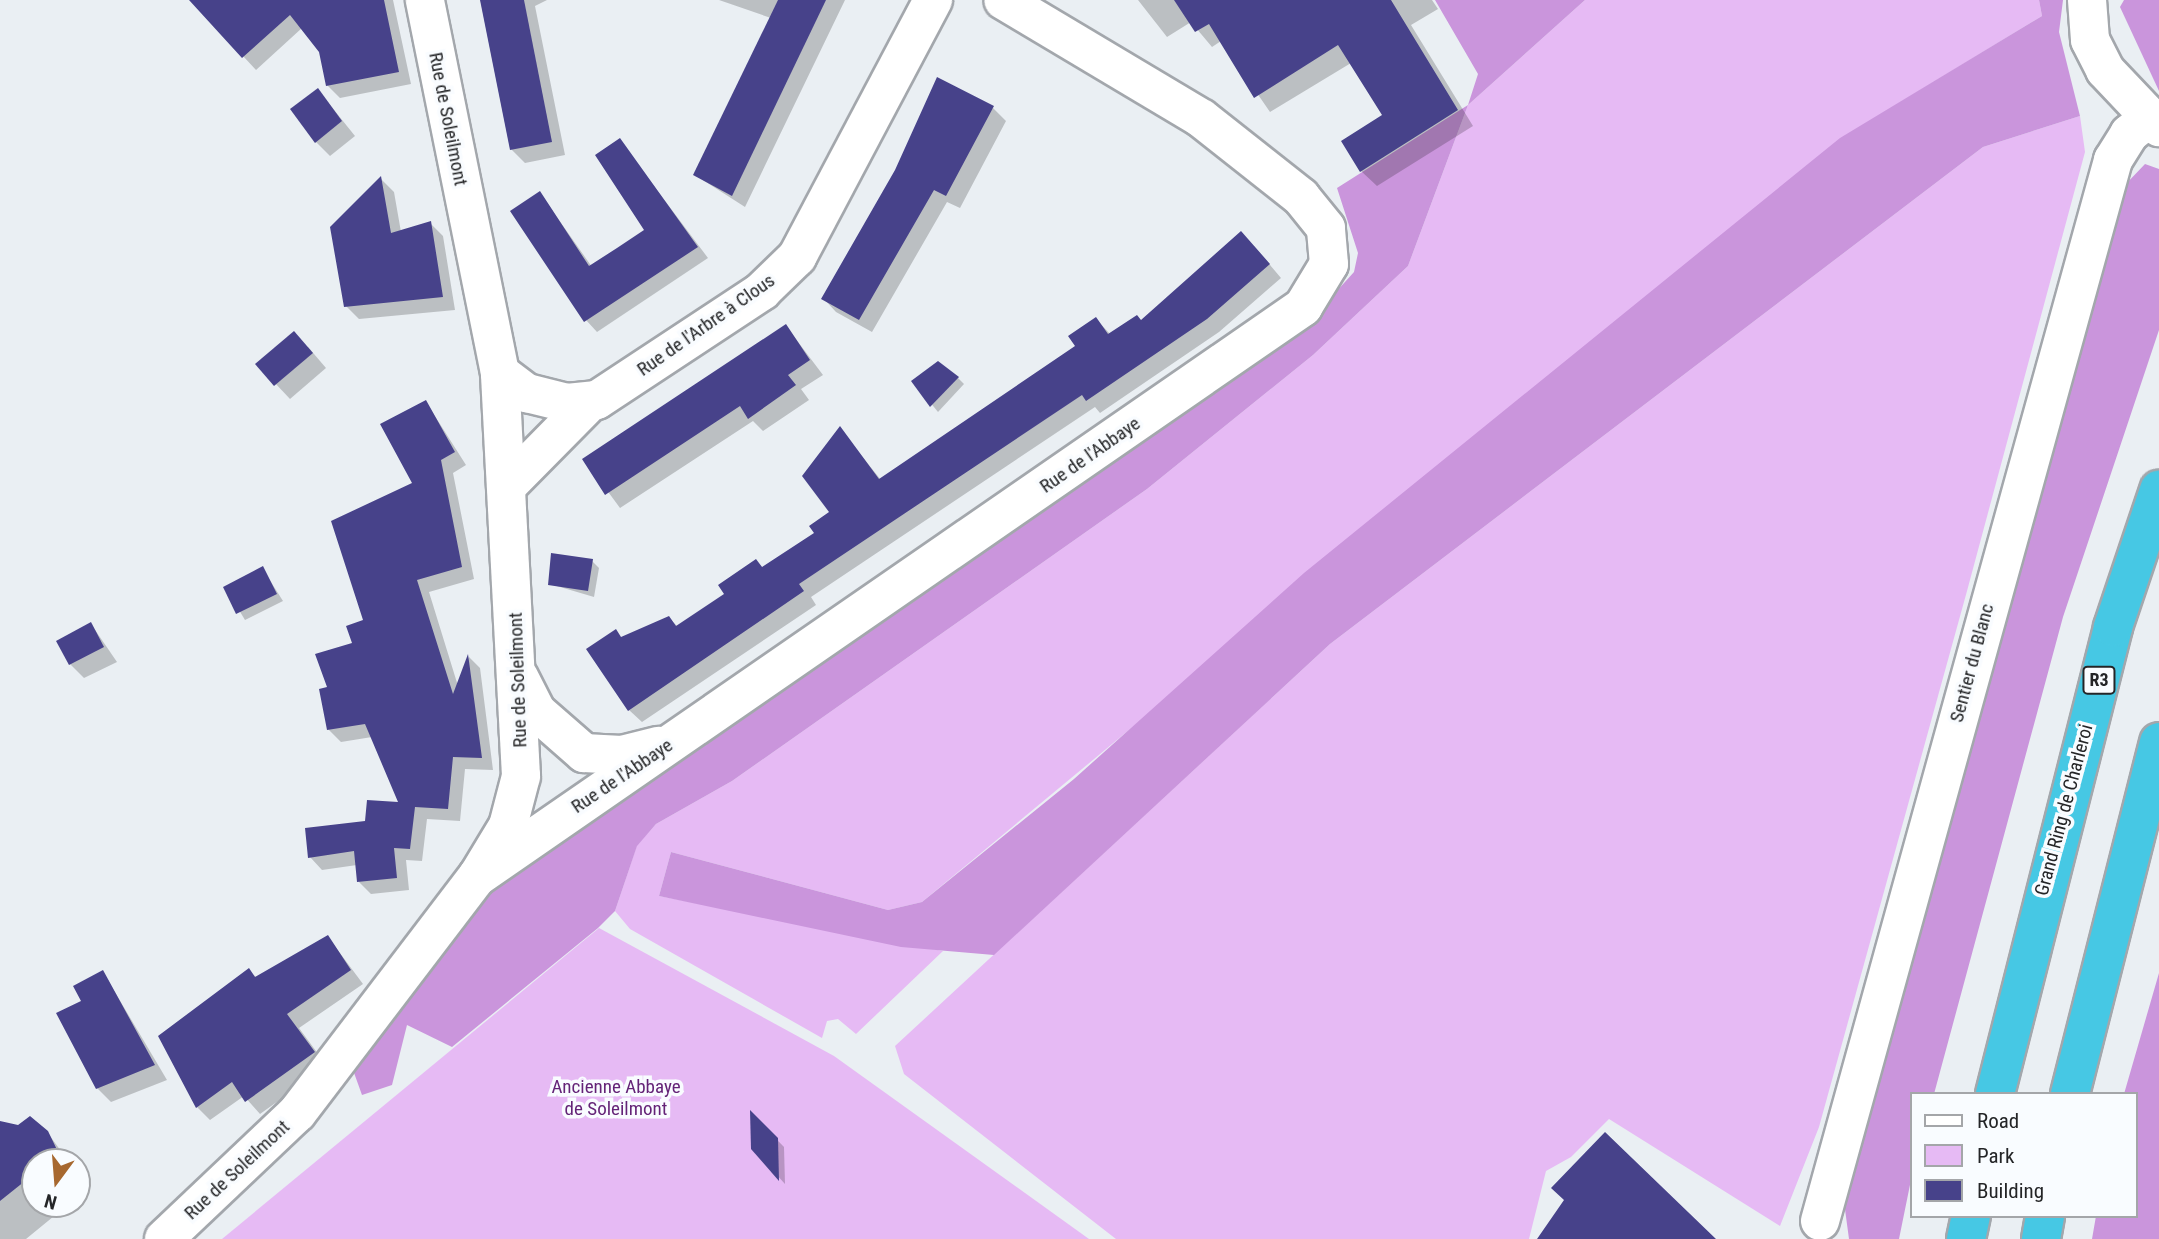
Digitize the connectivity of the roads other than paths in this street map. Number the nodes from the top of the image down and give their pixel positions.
1 (425, 0) edge
2 (933, 0) edge
3 (1003, 0) edge
4 (2087, 8) edge
5 (2154, 123) edge
6 (500, 373) junction
7 (591, 401) junction
8 (510, 483) junction
9 (2159, 490) edge
10 (518, 675) junction
11 (2159, 742) edge
12 (671, 743) junction
13 (477, 877) junction
14 (1996, 1092) edge
15 (2071, 1092) edge
16 (1971, 1218) edge
17 (2045, 1218) edge
18 (1820, 1221) dead end
19 (164, 1239) edge
20 (1966, 1239) edge
21 (2041, 1239) edge

1 - 6 street, Rue de Soleilmont
2 - 7 street, Rue de l'Arbre à Clous
3 - 12 street, Rue de l'Abbaye
4 - 5 street
5 - 18 street, Sentier du Blanc
6 - 7 street
6 - 8 street, Rue de Soleilmont
7 - 8 street, Rue de l'Arbre à Clous
8 - 10 street, Rue de Soleilmont
9 - 14 highway, Grand Ring de Charleroi / R3
10 - 12 street
10 - 13 street, Rue de Soleilmont
11 - 15 highway
12 - 13 street, Rue de l'Abbaye
13 - 19 street, Rue de Soleilmont
16 - 20 highway
17 - 21 highway

